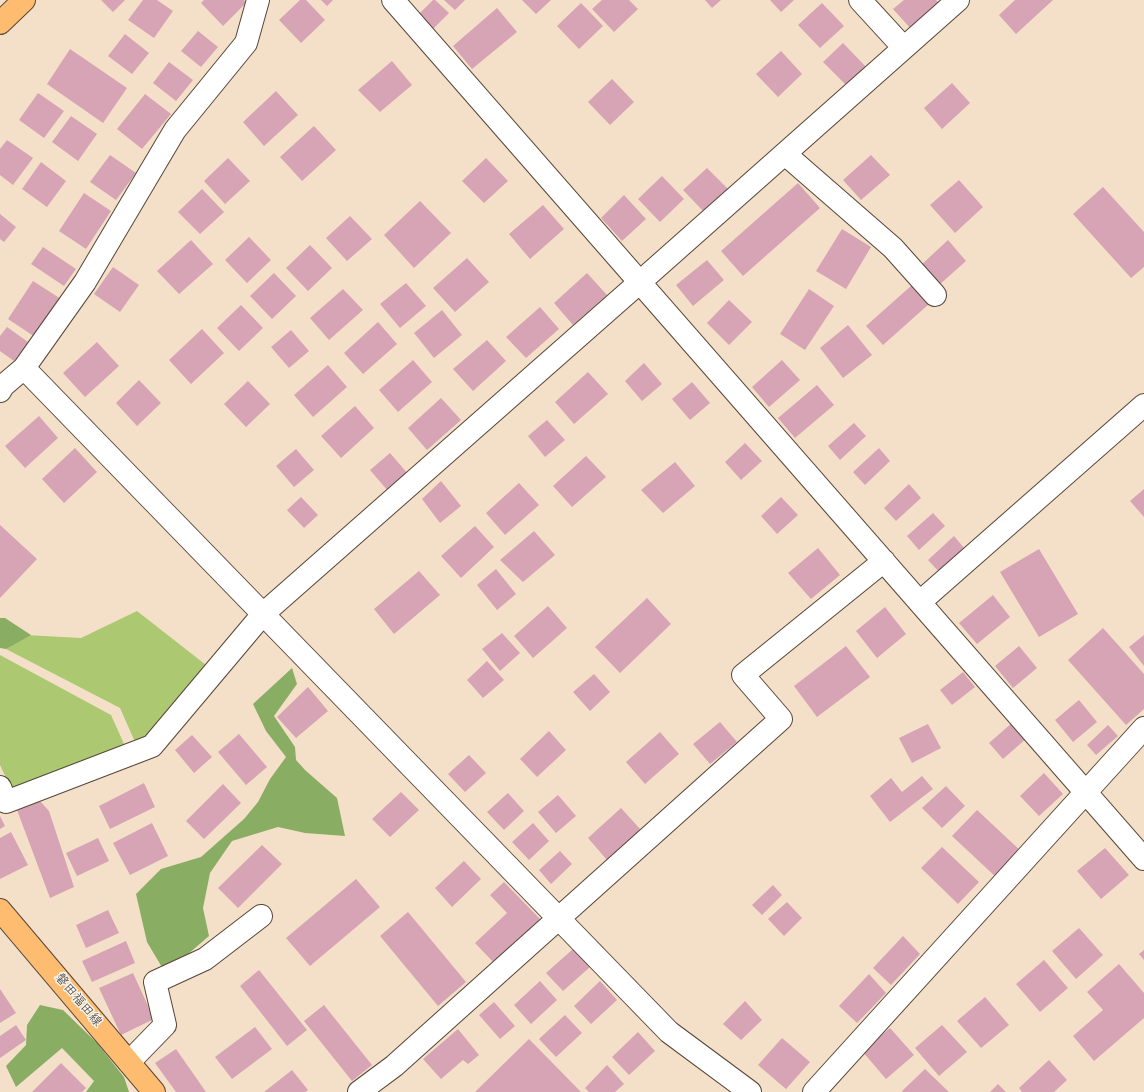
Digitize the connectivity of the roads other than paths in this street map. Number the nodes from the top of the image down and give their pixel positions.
1 (24, 0) edge
2 (258, 0) edge
3 (393, 0) edge
4 (860, 0) edge
5 (958, 0) edge
6 (0, 23) edge
7 (904, 48) junction
8 (785, 154) junction
9 (640, 282) junction
10 (935, 296) dead end
11 (24, 368) junction
12 (1, 387) edge
13 (1144, 405) edge
14 (884, 561) junction
15 (920, 602) junction
16 (263, 614) junction
17 (1144, 728) edge
18 (0, 787) edge
19 (1086, 792) junction
20 (1144, 859) edge
21 (0, 910) edge
22 (261, 916) dead end
23 (559, 918) junction
24 (129, 1062) junction
25 (154, 1092) edge
26 (359, 1092) edge
27 (750, 1092) edge
28 (814, 1092) edge

1 - 6 main road
2 - 11 street
3 - 9 street
4 - 7 street
5 - 7 street
7 - 8 street
8 - 9 street
8 - 10 street
9 - 14 street
9 - 16 street
11 - 12 street
11 - 16 street
13 - 15 street
14 - 15 street
14 - 23 street
15 - 19 street
16 - 18 street
16 - 23 street
17 - 19 street
19 - 20 street
19 - 28 street
21 - 24 main road, 磐田福田線
22 - 24 street
23 - 26 street
23 - 27 street
24 - 25 main road, 磐田福田線

